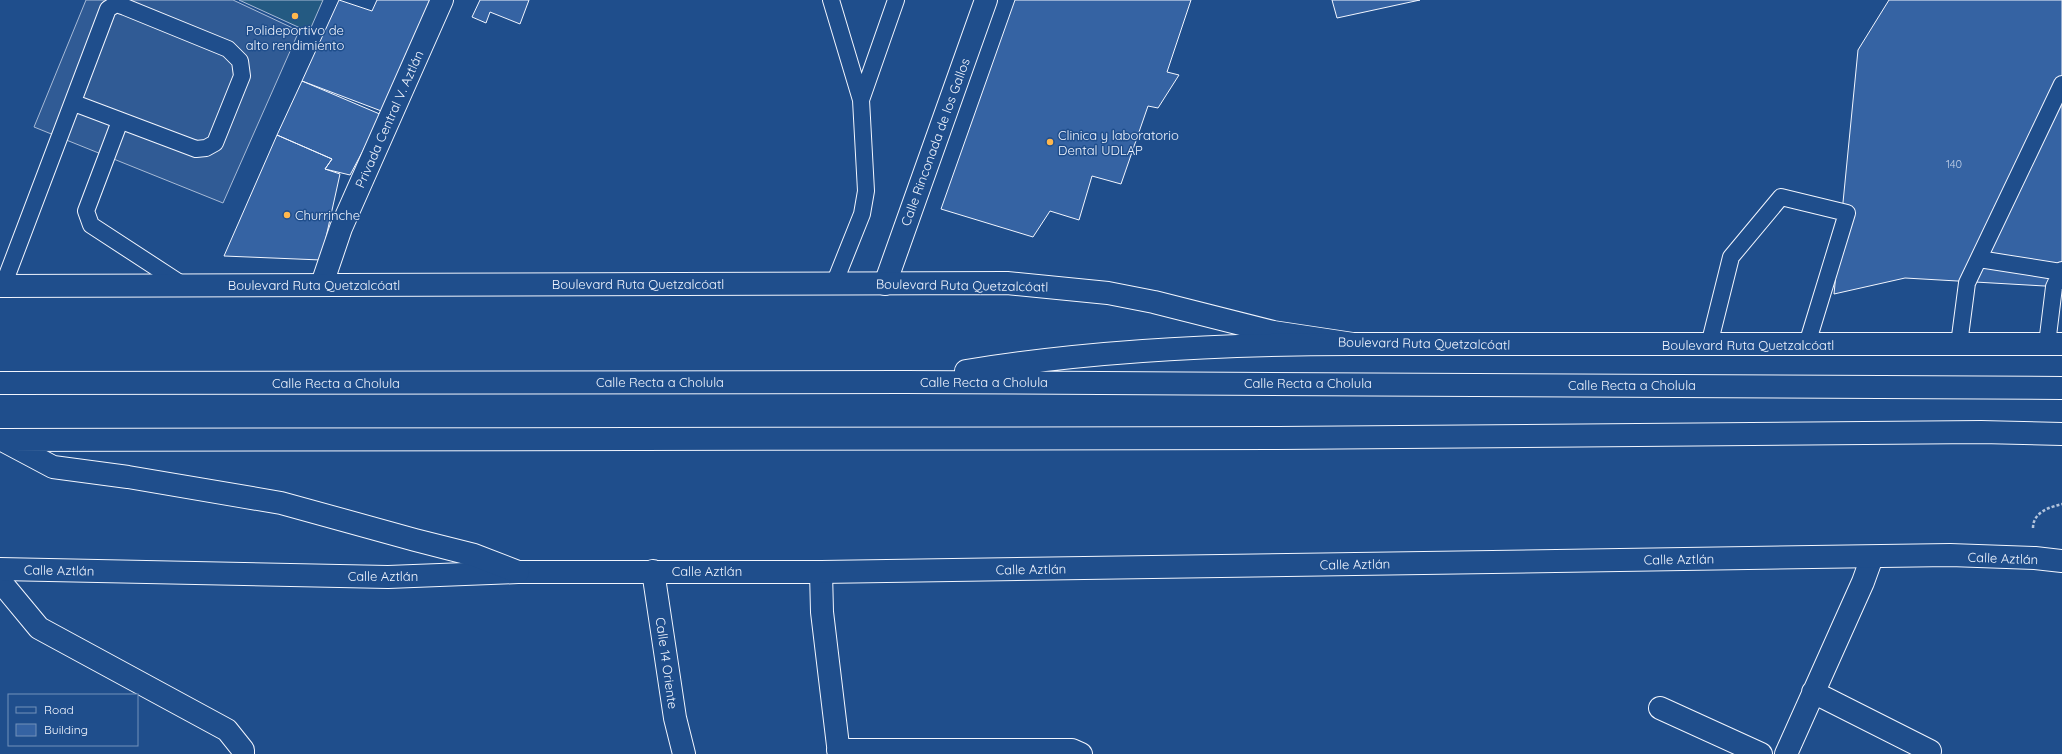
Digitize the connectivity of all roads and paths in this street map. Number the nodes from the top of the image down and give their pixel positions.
1 (442, 0) edge
2 (831, 0) edge
3 (896, 0) edge
4 (986, 0) edge
5 (2062, 84) edge
6 (860, 100) junction
7 (74, 103) junction
8 (120, 121) junction
9 (1979, 259) junction
10 (2062, 271) edge
11 (322, 284) junction
12 (834, 284) junction
13 (885, 284) junction
14 (183, 285) junction
15 (1, 286) edge
16 (1353, 344) junction
17 (1807, 344) junction
18 (1959, 344) junction
19 (2054, 344) edge
20 (1710, 345) junction
21 (904, 382) junction
22 (0, 384) edge
23 (2062, 388) edge
24 (2062, 434) edge
25 (1, 440) edge
26 (2062, 504) edge
27 (2033, 523) dead end
28 (1872, 557) junction
29 (2062, 561) edge
30 (0, 569) edge
31 (653, 571) junction
32 (518, 572) junction
33 (821, 572) junction
34 (0, 581) edge
35 (1813, 692) junction
36 (1660, 708) dead end
37 (1930, 751) dead end
38 (838, 752) edge
39 (243, 754) edge
40 (684, 754) edge
41 (1081, 754) edge
42 (1762, 754) edge
43 (1786, 754) edge

1 - 11 main road, Privada Central V. Aztlán
2 - 6 lane
3 - 6 lane
4 - 13 main road, Calle Rinconada de los Gallos
5 - 9 lane
6 - 12 lane
7 - 8 lane
7 - 8 lane
7 - 15 lane
8 - 14 lane
9 - 10 lane
9 - 18 lane
10 - 19 lane
11 - 12 main road, Boulevard Ruta Quetzalcóatl
11 - 14 main road, Boulevard Ruta Quetzalcóatl
12 - 13 main road, Boulevard Ruta Quetzalcóatl
13 - 16 main road, Boulevard Ruta Quetzalcóatl
14 - 15 main road, Boulevard Ruta Quetzalcóatl
16 - 20 main road, Boulevard Ruta Quetzalcóatl
16 - 21 main road
17 - 18 main road, Boulevard Ruta Quetzalcóatl
17 - 20 main road, Boulevard Ruta Quetzalcóatl
17 - 20 lane
18 - 19 main road, Boulevard Ruta Quetzalcóatl
21 - 22 main road, Calle Recta a Cholula
21 - 23 main road, Calle Recta a Cholula
24 - 25 main road
25 - 32 main road
26 - 27 path
28 - 29 main road, Calle Aztlán
28 - 33 main road, Calle Aztlán
28 - 35 main road
30 - 32 main road, Calle Aztlán
31 - 32 main road, Calle Aztlán
31 - 33 main road, Calle Aztlán
31 - 40 main road, Calle 14 Oriente
33 - 38 main road
34 - 39 main road
35 - 37 main road
35 - 43 main road
36 - 42 main road
38 - 41 main road

